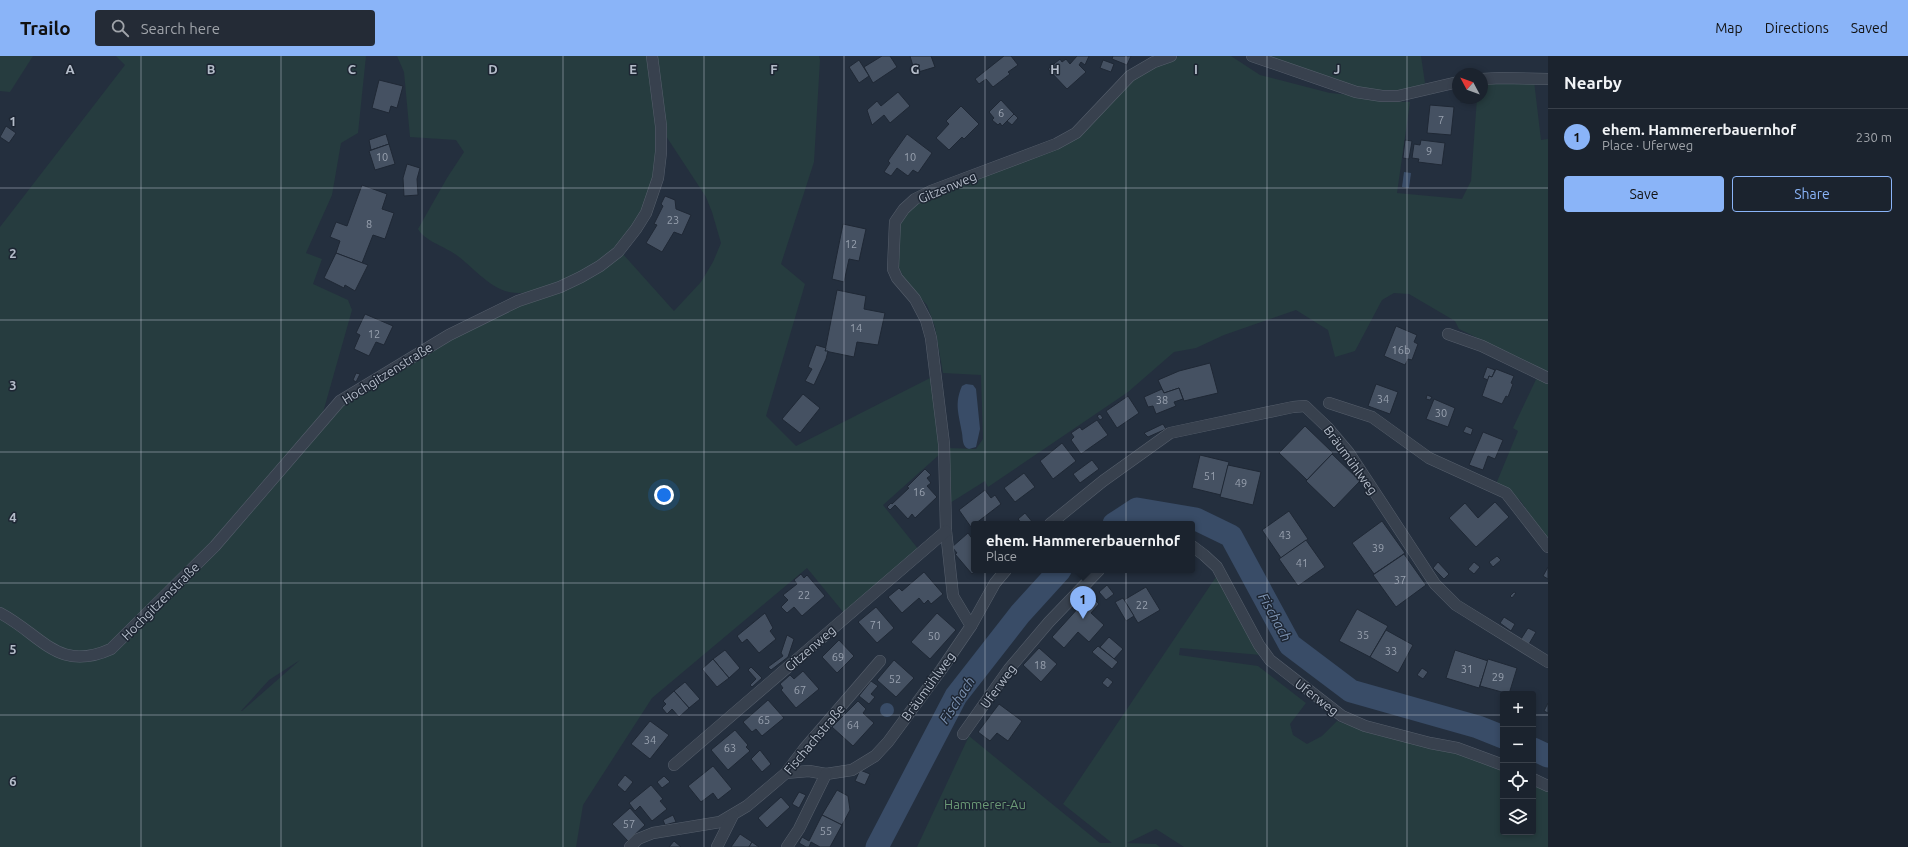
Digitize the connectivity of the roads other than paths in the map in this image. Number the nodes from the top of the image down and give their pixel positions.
1 (652, 56) edge
2 (1171, 56) edge
3 (1252, 56) edge
4 (1488, 79) edge
5 (1548, 79) edge
6 (1452, 83) edge
7 (1448, 334) dead end
8 (1548, 378) edge
9 (1329, 404) dead end
10 (1054, 521) edge
11 (946, 531) junction
12 (1548, 547) edge
13 (1195, 548) edge
14 (1003, 573) edge
15 (1096, 573) edge
16 (0, 613) edge
17 (971, 626) junction
18 (880, 661) dead end
19 (1548, 662) edge
20 (963, 734) dead end
21 (1500, 764) edge
22 (674, 765) dead end
23 (786, 773) junction
24 (826, 774) junction
25 (1536, 780) edge
26 (1548, 786) edge
27 (733, 814) junction
28 (630, 847) edge
29 (717, 847) edge
30 (787, 847) edge

1 - 16 street, Hochgitzenstraße
2 - 11 street, Gitzenweg
3 - 6 street
4 - 5 street
7 - 8 street
9 - 12 street
10 - 19 street, Bräumühlweg
11 - 17 street, Gitzenweg
11 - 22 street, Gitzenweg
13 - 21 street, Uferweg
14 - 17 street, Bräumühlweg
15 - 20 street, Uferweg
17 - 24 street, Bräumühlweg
18 - 23 street, Fischachstraße
23 - 24 street, Bräumühlweg
23 - 27 street, Fischachstraße
24 - 30 street
25 - 26 street
27 - 28 street, Fischachstraße
27 - 29 street

